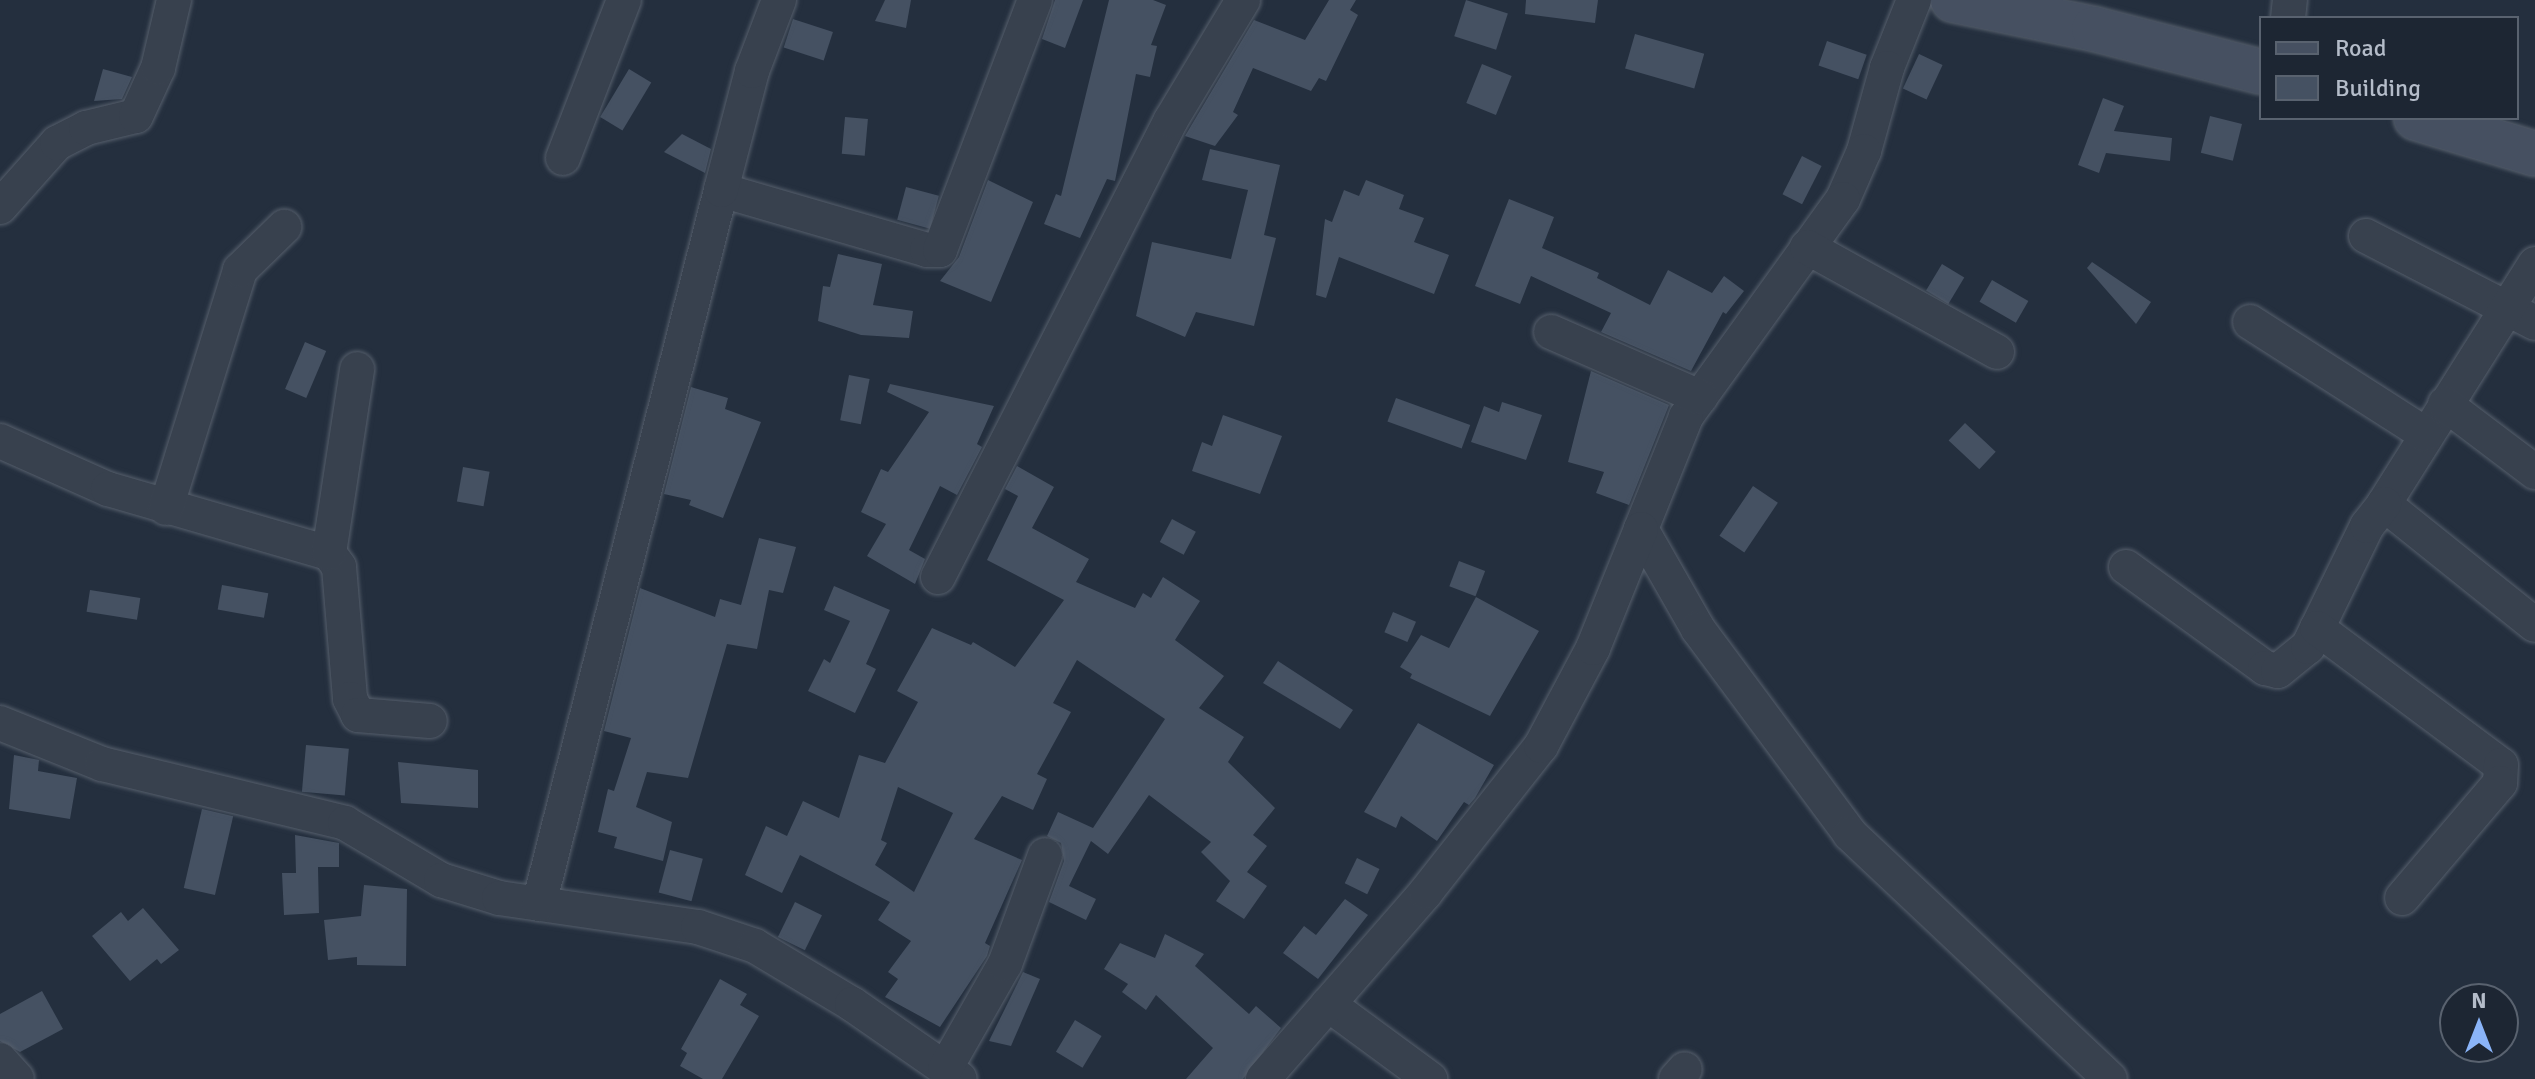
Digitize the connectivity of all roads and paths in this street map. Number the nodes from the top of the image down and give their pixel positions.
1 (174, 0) edge
2 (624, 0) edge
3 (779, 0) edge
4 (1035, 0) edge
5 (1243, 0) edge
6 (1914, 0) edge
7 (1953, 0) edge
8 (2259, 71) edge
9 (2423, 120) edge
10 (2535, 154) edge
11 (563, 158) dead end
12 (721, 190) junction
13 (0, 207) edge
14 (284, 227) dead end
15 (2366, 236) dead end
16 (1807, 247) junction
17 (2535, 264) edge
18 (2522, 314) edge
19 (2250, 322) dead end
20 (1551, 332) dead end
21 (1997, 352) dead end
22 (357, 369) dead end
23 (1700, 397) junction
24 (2445, 404) junction
25 (2425, 434) junction
26 (0, 441) edge
27 (2535, 472) edge
28 (2384, 504) junction
29 (166, 508) junction
30 (1641, 529) junction
31 (329, 553) junction
32 (2126, 567) dead end
33 (938, 577) dead end
34 (2535, 625) edge
35 (2317, 628) junction
36 (430, 721) dead end
37 (0, 723) edge
38 (1045, 855) dead end
39 (2402, 898) dead end
40 (539, 904) junction
41 (1328, 1004) junction
42 (0, 1060) edge
43 (953, 1074) edge
44 (2094, 1075) edge
45 (17, 1079) edge
46 (1263, 1079) edge
47 (1430, 1079) edge

1 - 13 street
2 - 11 street
3 - 12 street
4 - 12 street
5 - 33 street
6 - 16 street
7 - 8 main road
9 - 10 main road
12 - 40 street
14 - 29 street
15 - 18 street
16 - 21 street
16 - 23 street
17 - 18 street
18 - 24 street
19 - 25 street
20 - 23 street
22 - 31 street
23 - 30 street
24 - 25 street
24 - 27 street
25 - 28 street
26 - 29 street
28 - 34 street
28 - 35 street
29 - 31 street
30 - 41 street
30 - 44 street
31 - 36 street
32 - 35 street
35 - 39 street
37 - 40 street
38 - 43 street
40 - 43 street
41 - 46 street
41 - 47 street
42 - 45 street

